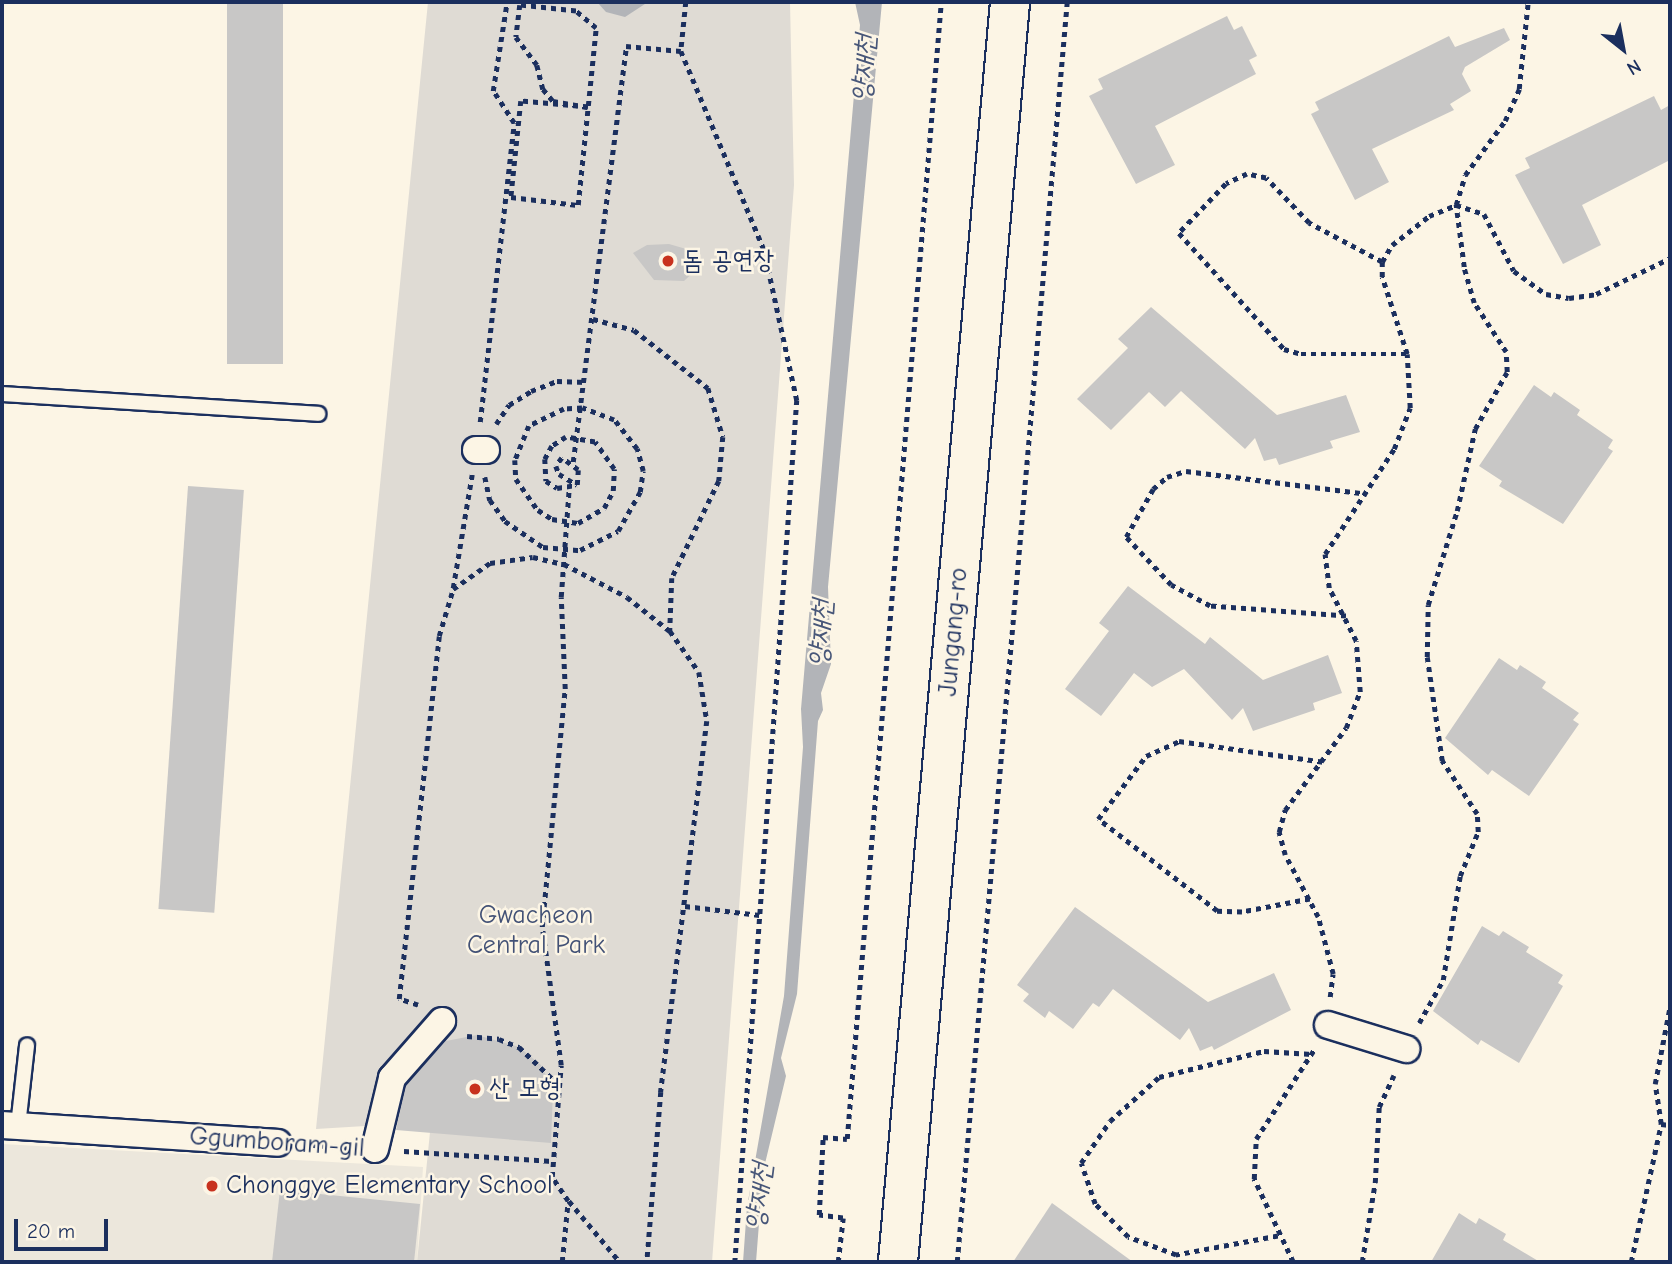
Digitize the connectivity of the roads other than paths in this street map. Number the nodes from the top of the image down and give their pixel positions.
1 (1010, 2) edge
2 (2, 394) edge
3 (318, 414) dead end
4 (442, 1021) road end
5 (1328, 1025) road end
6 (27, 1046) dead end
7 (1406, 1049) road end
8 (10, 1126) edge
9 (277, 1143) road end
10 (375, 1149) road end
11 (898, 1262) edge

1 - 11 street, Jungang-ro
2 - 3 lane
4 - 10 street
5 - 7 street
6 - 8 lane
8 - 9 street, Ggumboram-gil

